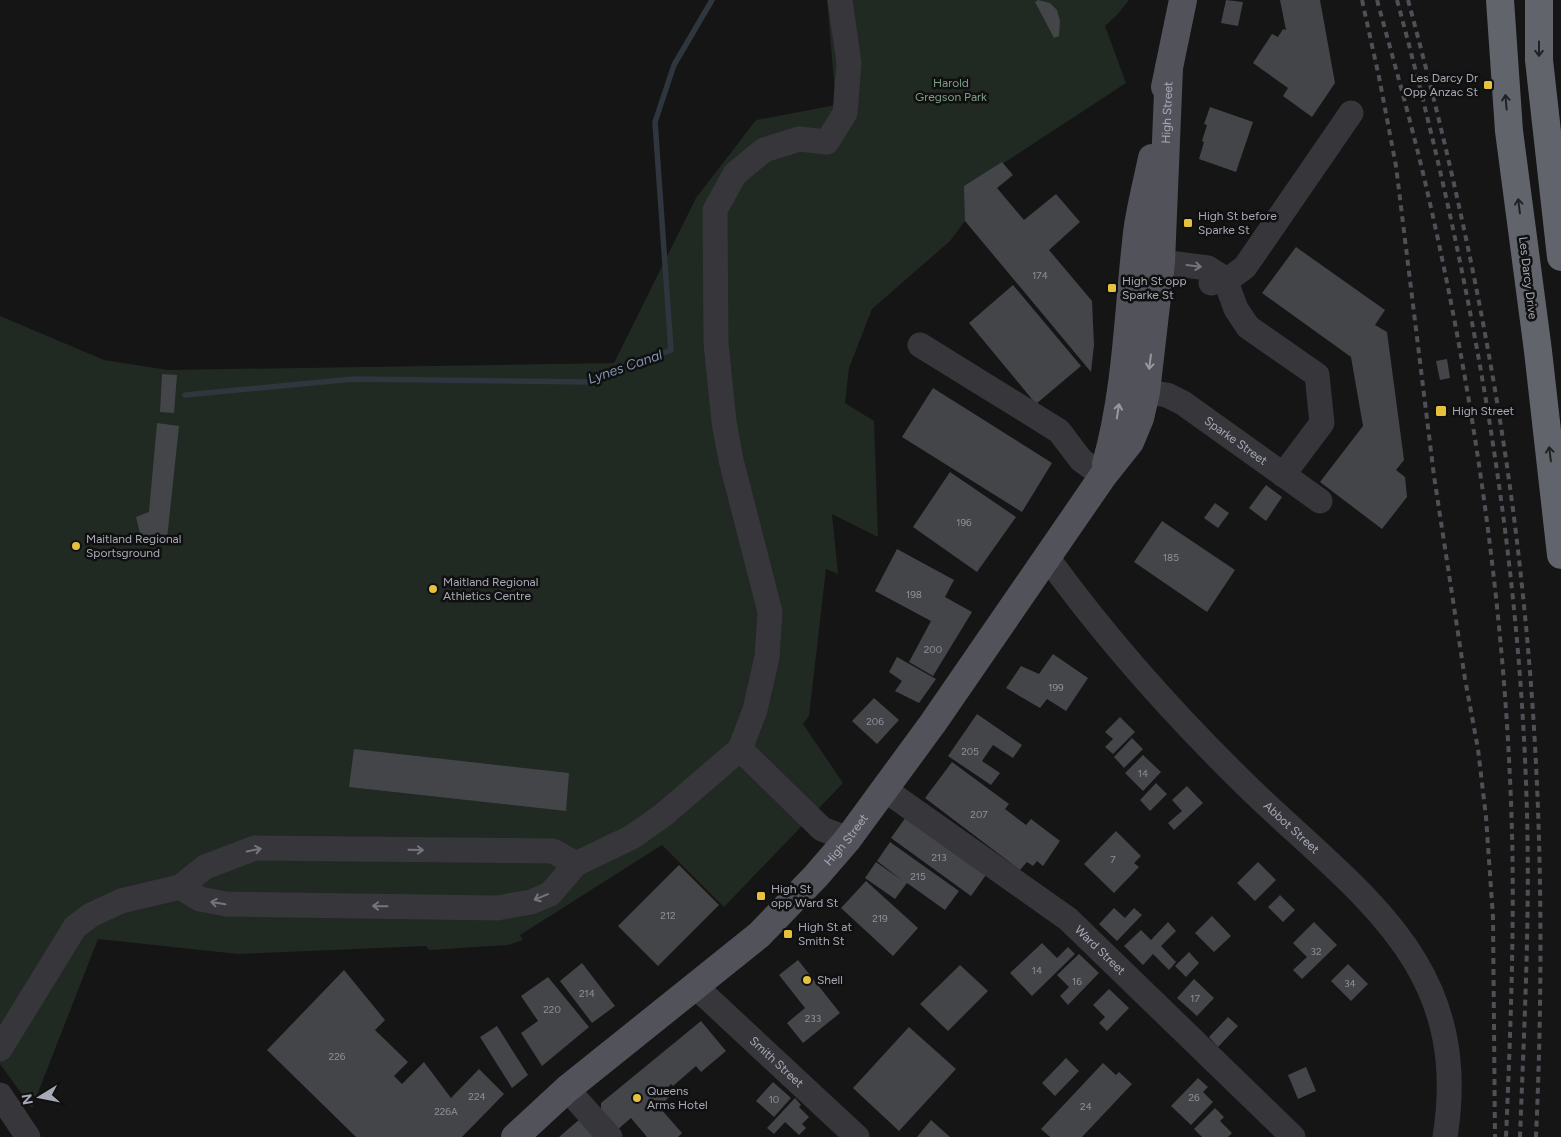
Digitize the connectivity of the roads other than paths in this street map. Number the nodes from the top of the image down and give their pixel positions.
1 (840, 0) edge
2 (1183, 0) edge
3 (1500, 0) edge
4 (1539, 0) edge
5 (1169, 68) junction
6 (1350, 114) dead end
7 (1509, 131) junction
8 (1553, 132) edge
9 (1555, 165) edge
10 (1514, 167) junction
11 (1149, 174) junction
12 (1561, 257) edge
13 (1156, 270) junction
14 (1225, 279) junction
15 (920, 345) dead end
16 (1124, 373) junction
17 (1146, 392) junction
18 (1283, 475) junction
19 (1103, 476) junction
20 (1320, 501) dead end
21 (1561, 555) edge
22 (1048, 557) junction
23 (740, 749) junction
24 (884, 790) junction
25 (848, 839) junction
26 (576, 864) junction
27 (180, 887) junction
28 (696, 987) junction
29 (0, 1049) edge
30 (567, 1089) junction
31 (0, 1095) edge
32 (28, 1137) edge
33 (515, 1137) edge
34 (610, 1137) edge
35 (858, 1137) edge
36 (1293, 1137) edge
37 (1445, 1137) edge

1 - 23 street
2 - 5 main road, High Street
7 -> 3 highway, Les Darcy Drive
4 -> 8 highway
5 - 11 main road, High Street
5 - 13 main road, High Street
6 - 14 street
7 - 8 highway
7 - 10 highway, Les Darcy Drive
8 - 9 highway
9 - 10 highway
9 - 12 highway
21 -> 10 highway, Les Darcy Drive
11 - 13 main road
11 - 16 main road, High Street
13 - 14 street
13 - 16 main road
13 -> 17 main road, High Street
14 - 18 street
15 - 19 street
19 -> 16 main road, High Street
17 - 18 street, Sparke Street
17 - 19 main road, High Street
18 - 20 street, Sparke Street
19 - 22 main road, High Street
22 - 24 main road, High Street
22 - 37 street, Abbot Street
23 - 25 street
23 - 26 street
24 - 25 main road, High Street
24 - 36 street, Ward Street
25 - 28 main road, High Street
27 -> 26 street
26 -> 27 street
27 - 29 street
28 - 30 main road, High Street
28 - 35 street, Smith Street
30 - 33 main road, High Street
30 - 34 street
31 - 32 street

